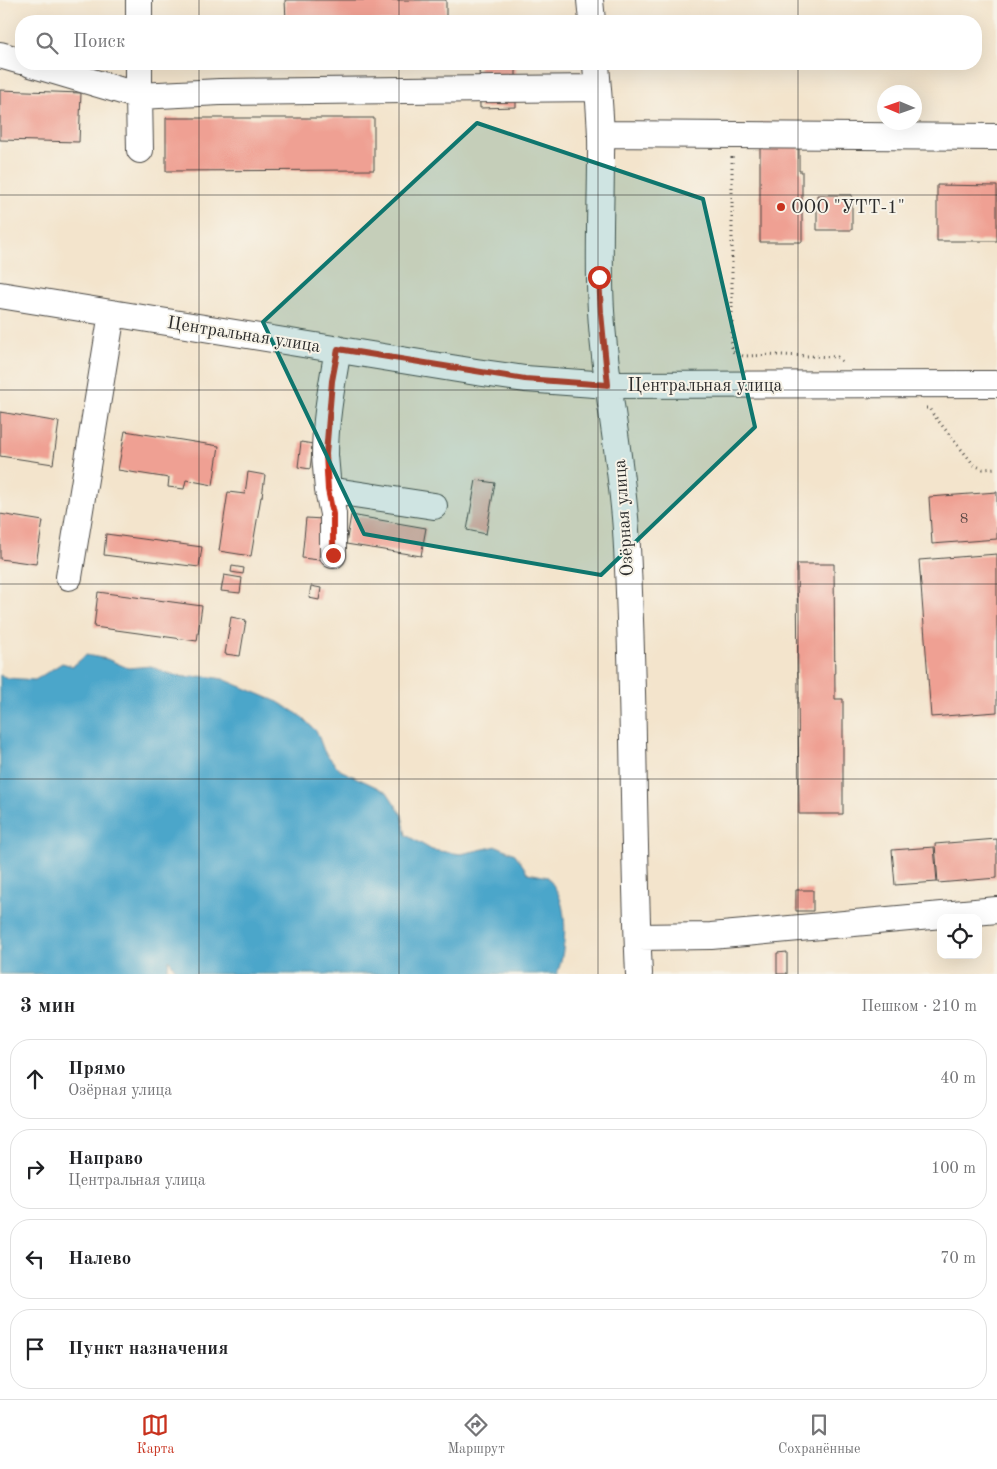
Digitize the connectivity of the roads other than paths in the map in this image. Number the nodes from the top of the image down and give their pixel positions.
1 (139, 0) edge
2 (590, 0) edge
3 (139, 15) edge
4 (591, 15) edge
5 (0, 54) edge
6 (15, 59) edge
7 (51, 70) edge
8 (139, 70) edge
9 (597, 76) edge
10 (139, 96) junction
11 (601, 134) junction
12 (997, 137) edge
13 (140, 150) dead end
14 (0, 295) edge
15 (112, 313) junction
16 (338, 349) junction
17 (997, 384) edge
18 (608, 385) junction
19 (328, 490) junction
20 (434, 506) dead end
21 (333, 555) dead end
22 (69, 577) dead end
23 (997, 910) edge
24 (638, 937) junction
25 (639, 974) edge

1 - 3 street
2 - 4 street
5 - 6 street
7 - 10 street
8 - 10 street
9 - 10 street
9 - 11 street, Озёрная улица
10 - 13 street
11 - 12 street
11 - 18 street, Озёрная улица
14 - 15 street, Центральная улица
15 - 16 street, Центральная улица
15 - 22 street
16 - 18 street, Центральная улица
16 - 19 street
17 - 18 street, Центральная улица
18 - 24 street, Озёрная улица
19 - 20 street
19 - 21 street
23 - 24 street
24 - 25 street, Озёрная улица

